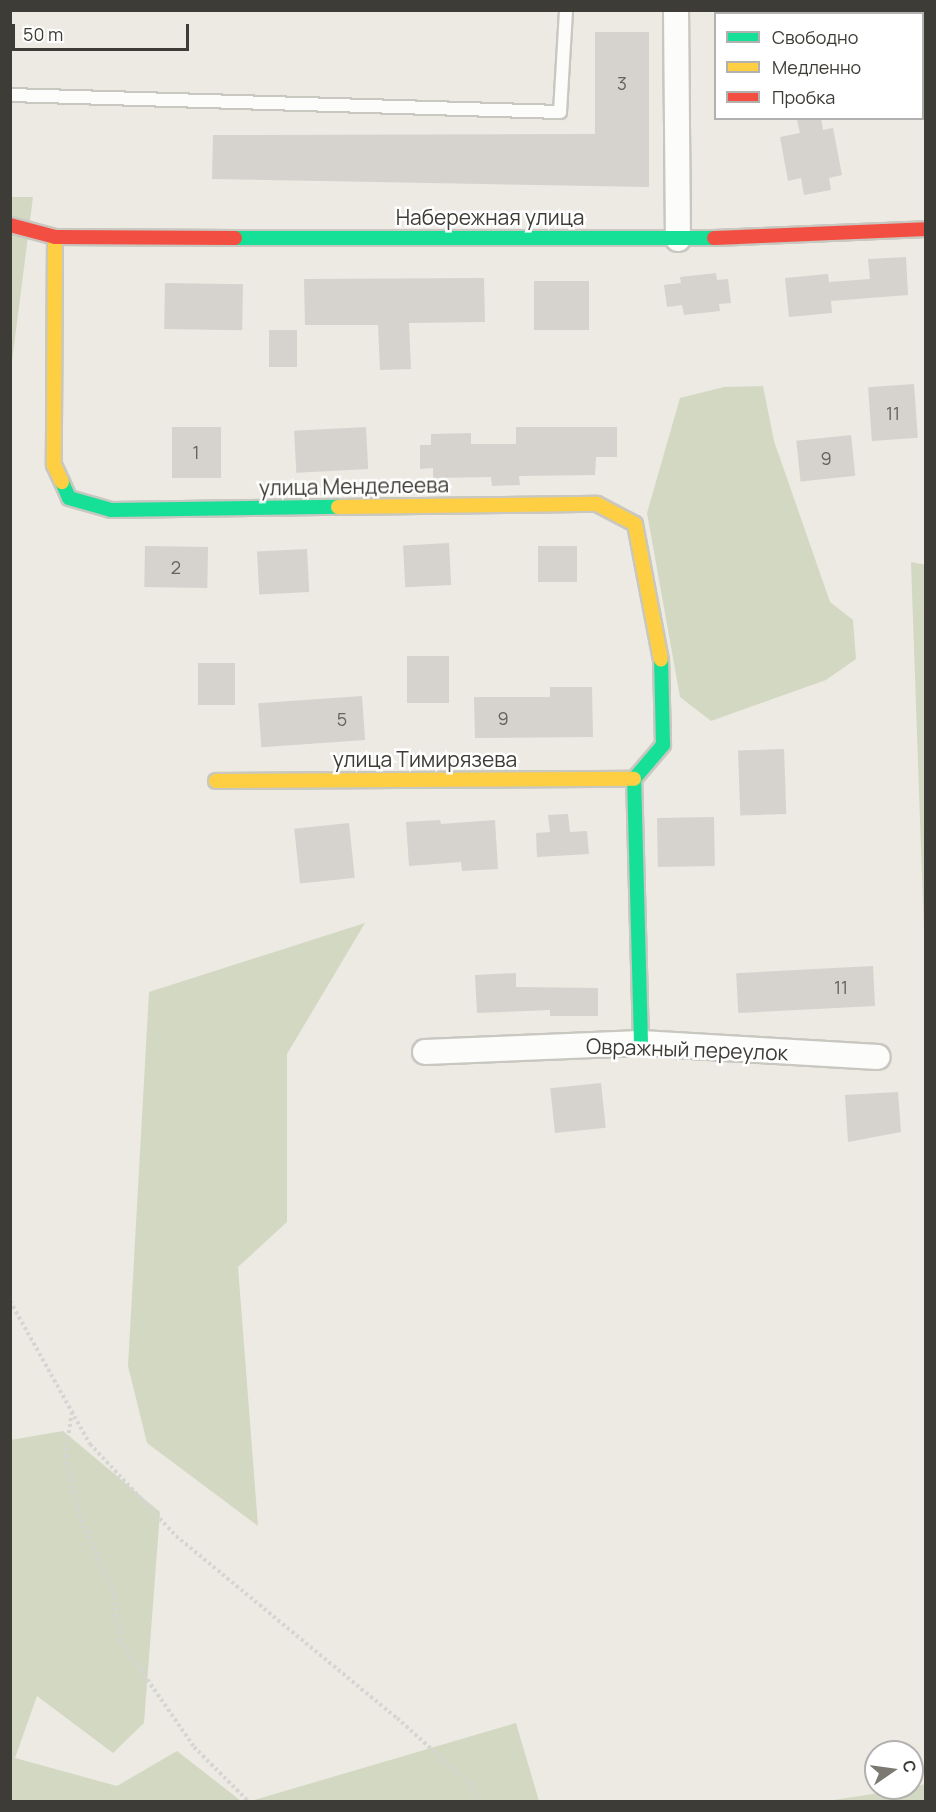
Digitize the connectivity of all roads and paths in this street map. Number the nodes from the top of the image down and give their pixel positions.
1 (566, 10) edge
2 (676, 10) edge
3 (10, 95) edge
4 (10, 225) edge
5 (926, 229) edge
6 (55, 237) junction
7 (678, 239) junction
8 (634, 779) junction
9 (216, 781) dead end
10 (641, 1043) junction
11 (425, 1052) dead end
12 (878, 1057) dead end
13 (10, 1300) edge
14 (72, 1411) junction
15 (249, 1802) edge
16 (478, 1802) edge

1 - 3 lane
2 - 7 street
4 - 6 street, Набережная улица
5 - 7 street, Набережная улица
6 - 7 street, Набережная улица
6 - 8 street, улица Менделеева
8 - 9 street, улица Тимирязева
8 - 10 street
10 - 11 street, Овражный переулок
10 - 12 street, Овражный переулок
13 - 14 path
14 - 15 path
14 - 16 path

